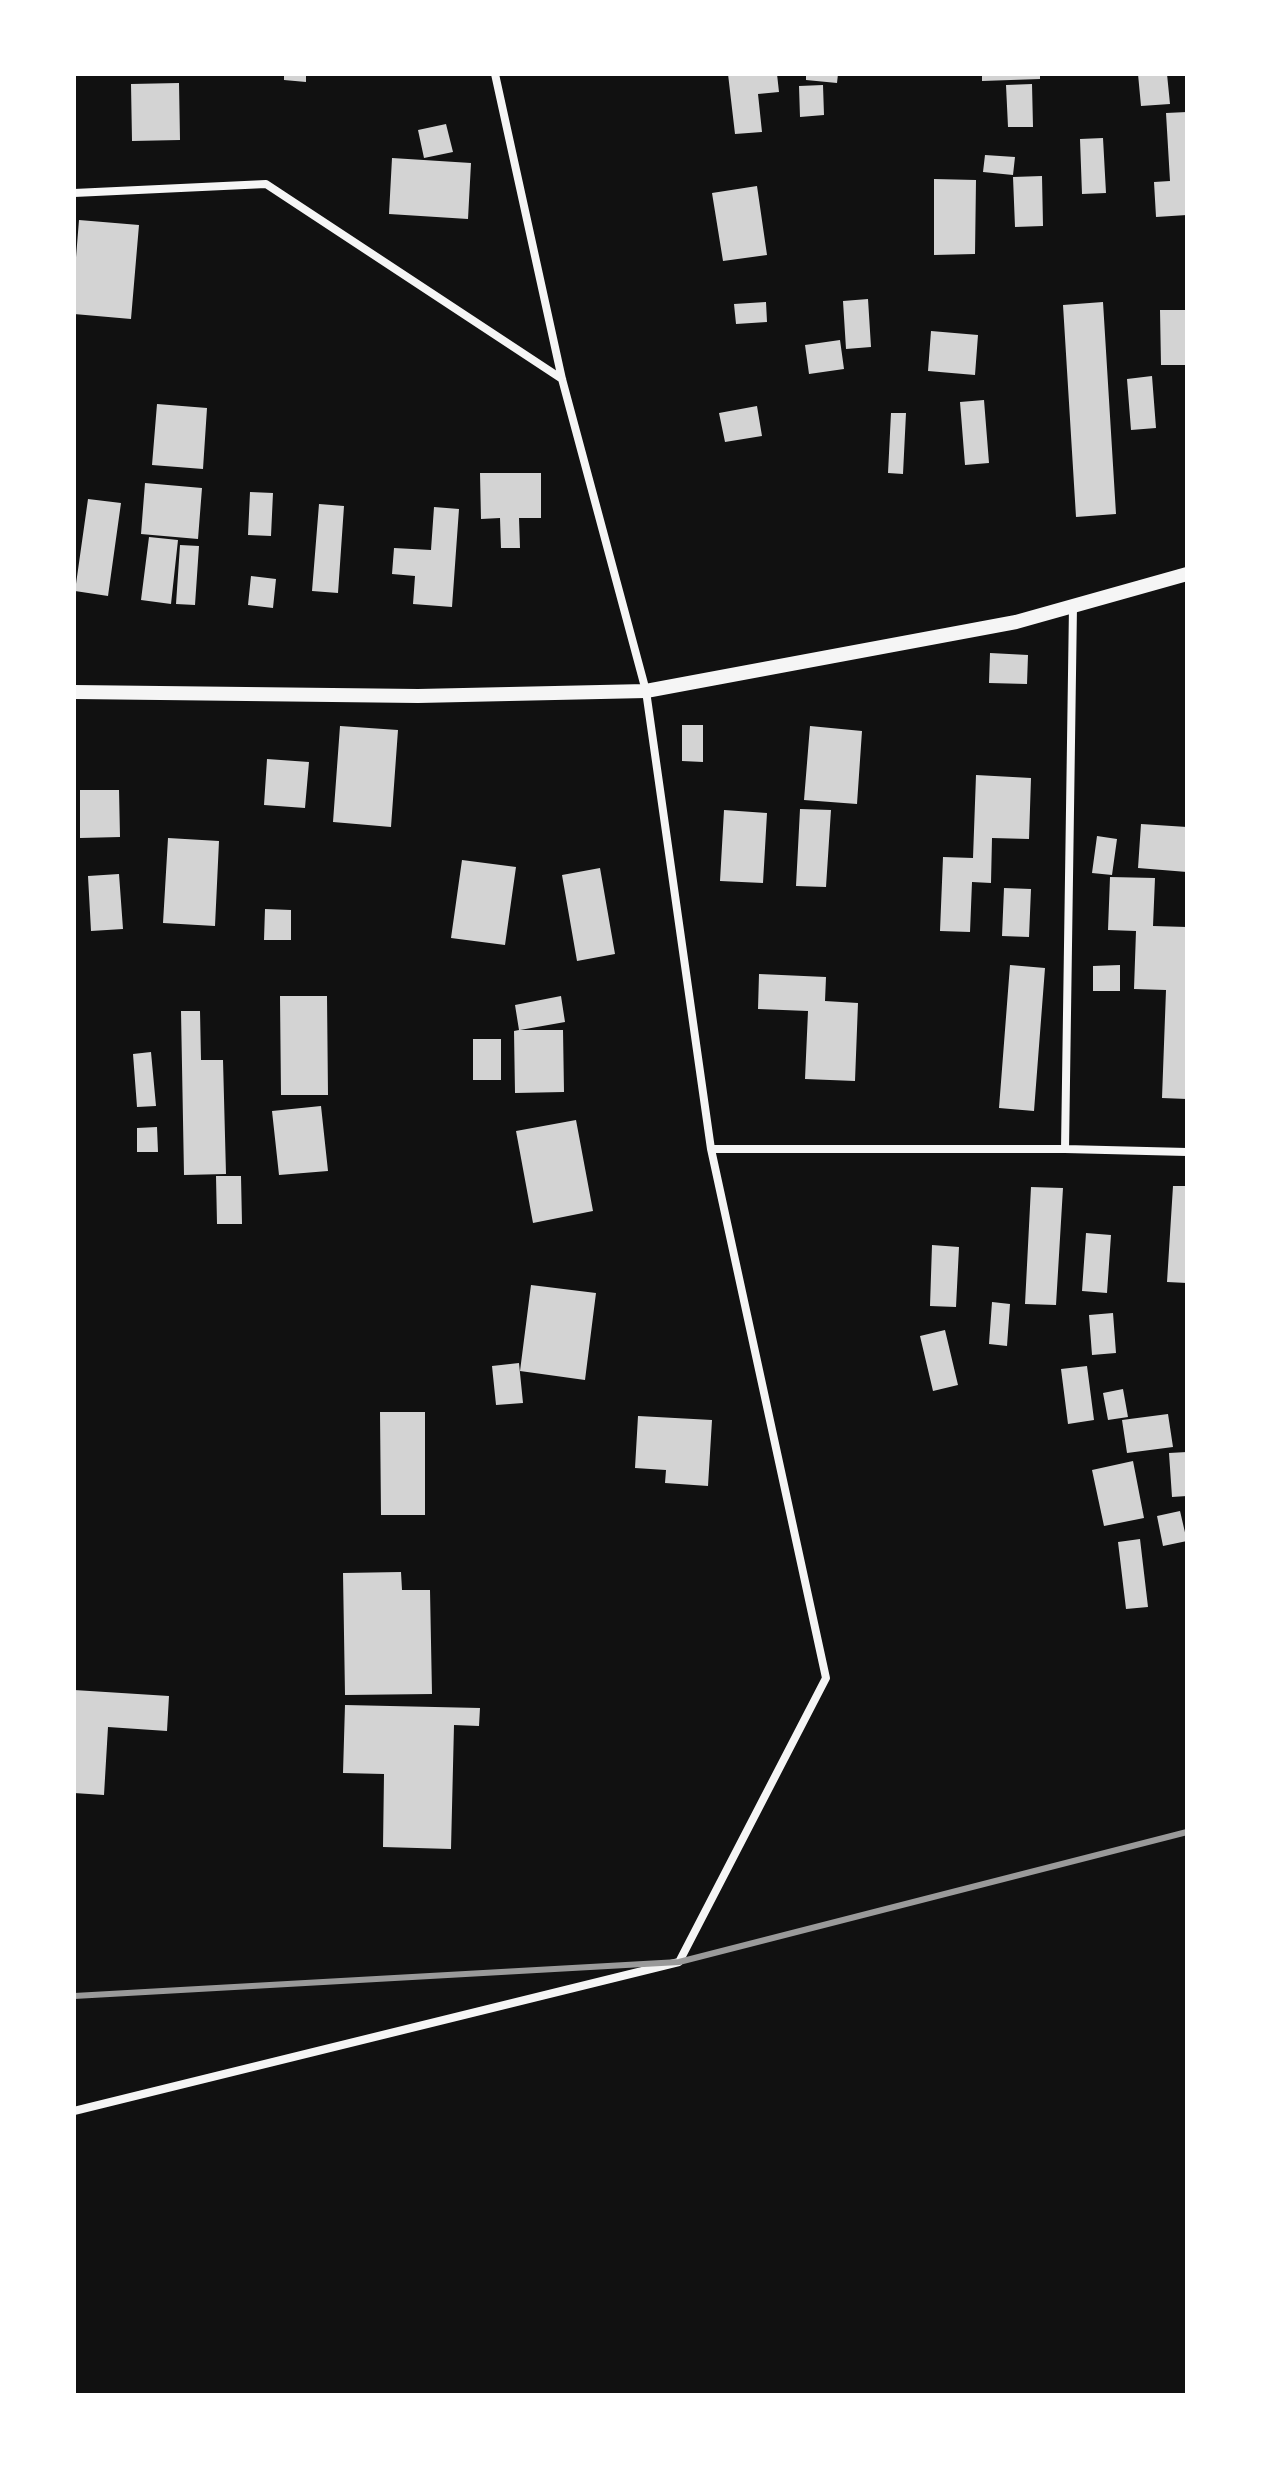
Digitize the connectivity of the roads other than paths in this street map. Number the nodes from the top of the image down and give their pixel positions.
1 (495, 74) edge
2 (74, 193) edge
3 (562, 379) junction
4 (1187, 574) edge
5 (1073, 606) junction
6 (646, 691) junction
7 (74, 692) edge
8 (711, 1149) junction
9 (1065, 1149) junction
10 (1187, 1152) edge
11 (74, 2111) edge

1 - 3 street
2 - 3 street
3 - 6 street
4 - 5 street
5 - 6 street
5 - 9 street
6 - 7 street
6 - 8 street
8 - 9 street
8 - 11 street
9 - 10 street

